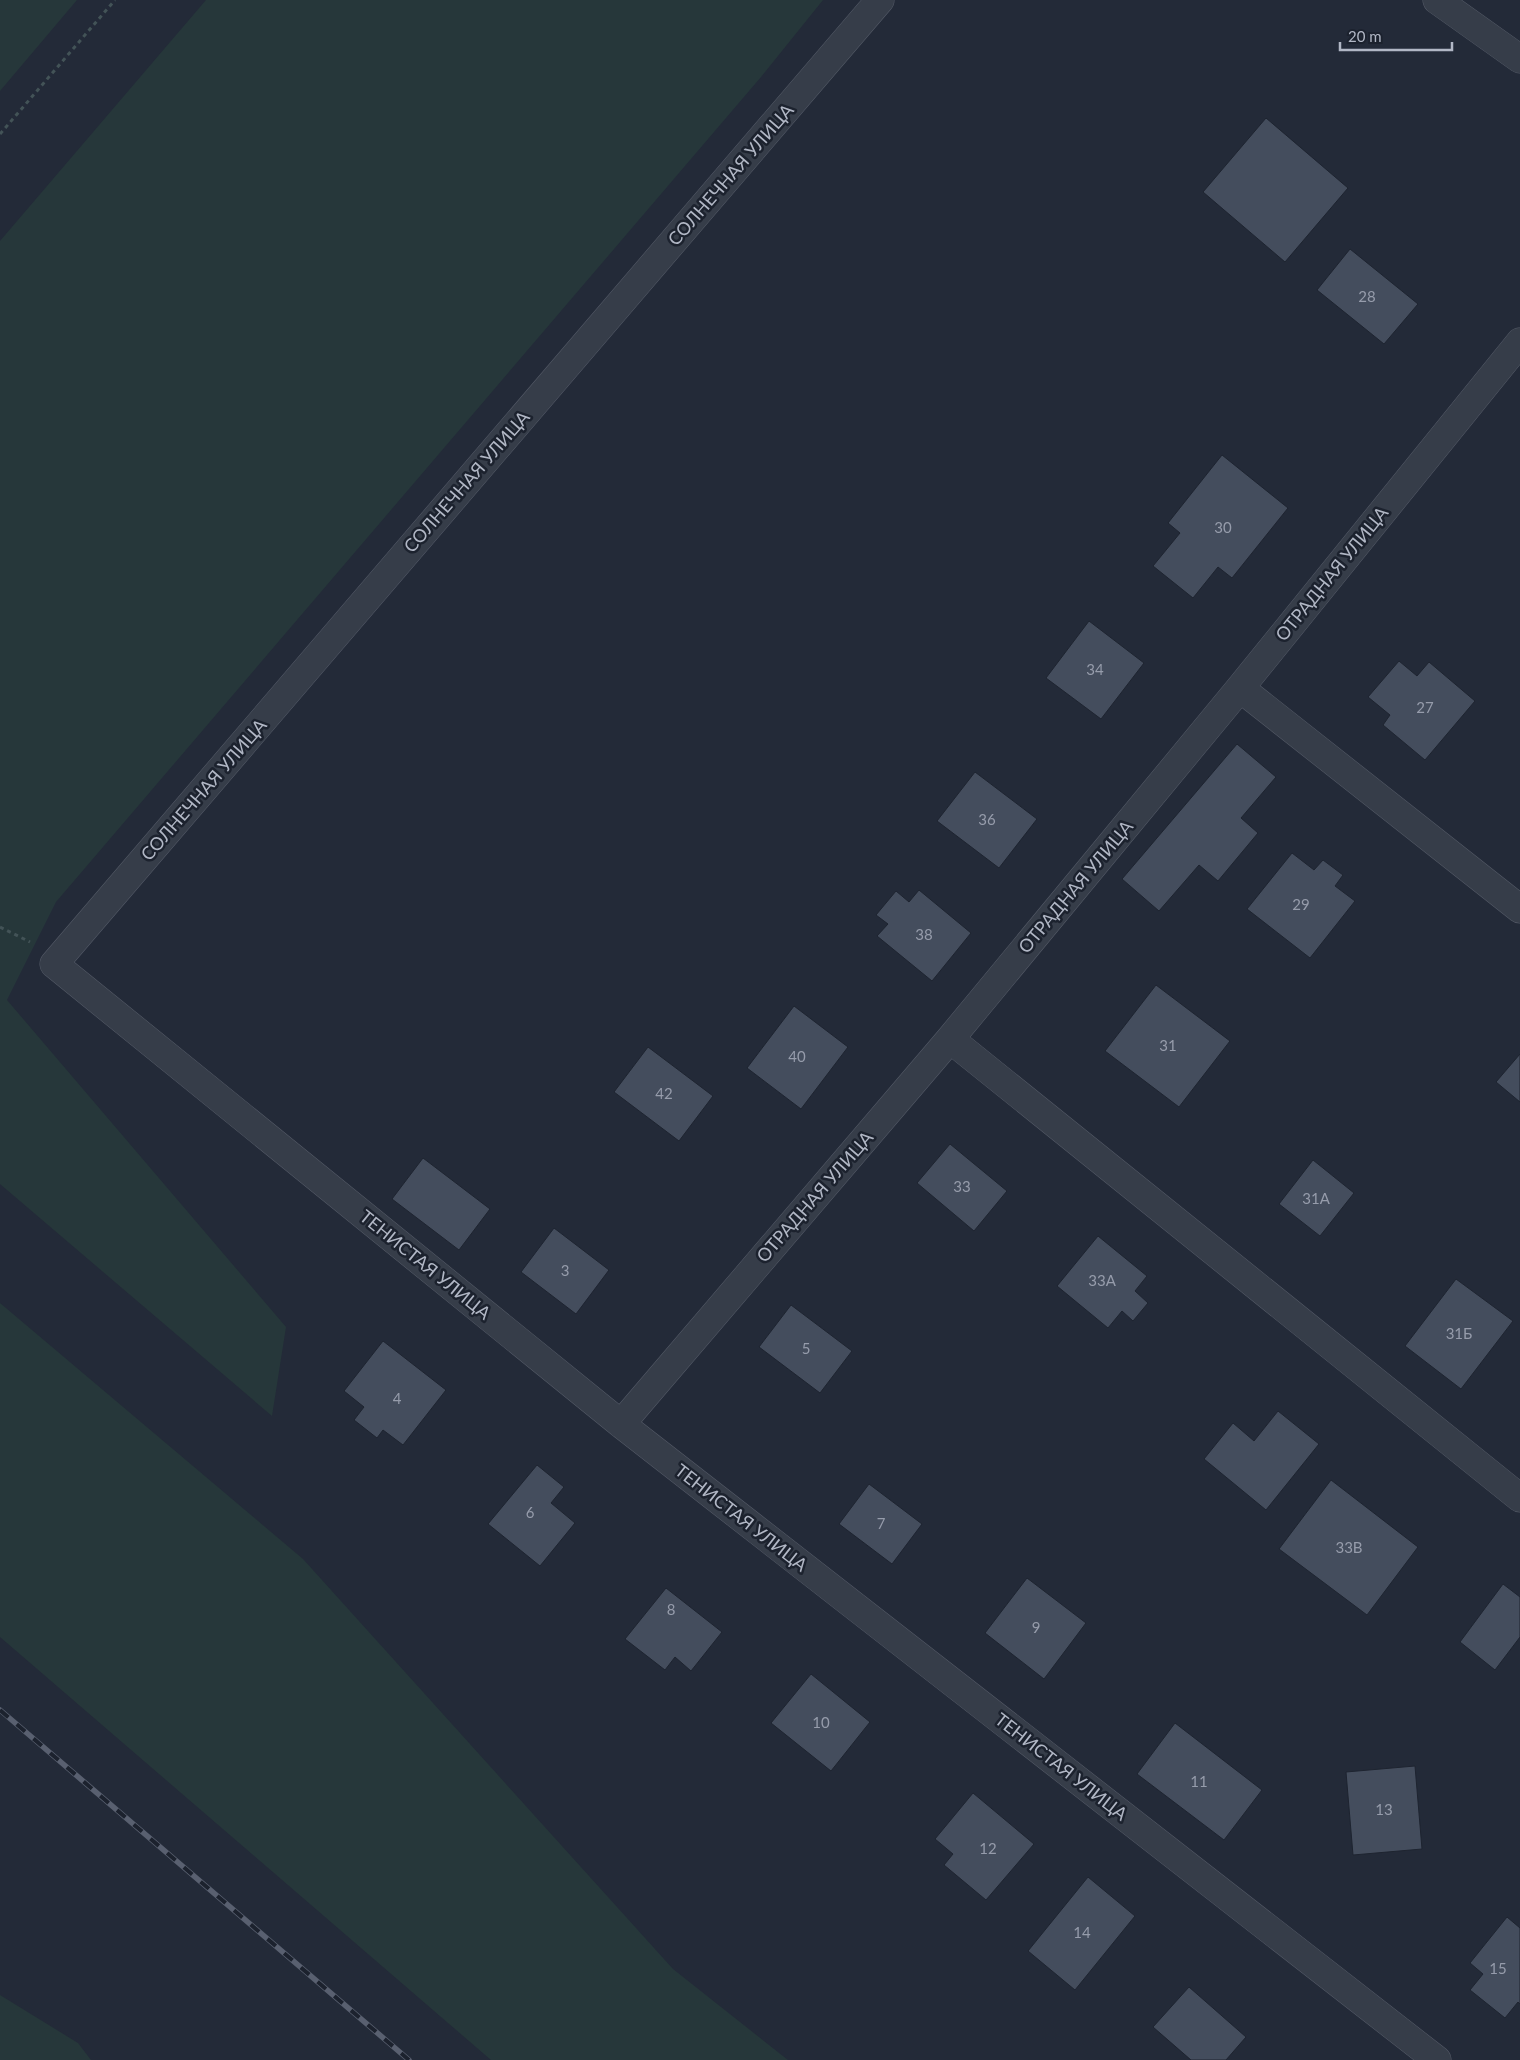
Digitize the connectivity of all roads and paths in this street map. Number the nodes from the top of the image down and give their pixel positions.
1 (114, 0) edge
2 (880, 0) edge
3 (1436, 0) edge
4 (1520, 58) edge
5 (0, 134) edge
6 (1520, 342) edge
7 (1240, 688) junction
8 (1520, 909) edge
9 (54, 964) joint
10 (950, 1039) junction
11 (621, 1424) junction
12 (1520, 1498) edge
13 (1437, 2060) edge

1 - 5 path
2 - 9 street, СОЛНЕЧНАЯ УЛИЦА
3 - 4 street
6 - 7 street, ОТРАДНАЯ УЛИЦА
7 - 8 street
7 - 10 street, ОТРАДНАЯ УЛИЦА
9 - 11 street, ТЕНИСТАЯ УЛИЦА
10 - 11 street, ОТРАДНАЯ УЛИЦА
10 - 12 street
11 - 13 street, ТЕНИСТАЯ УЛИЦА

